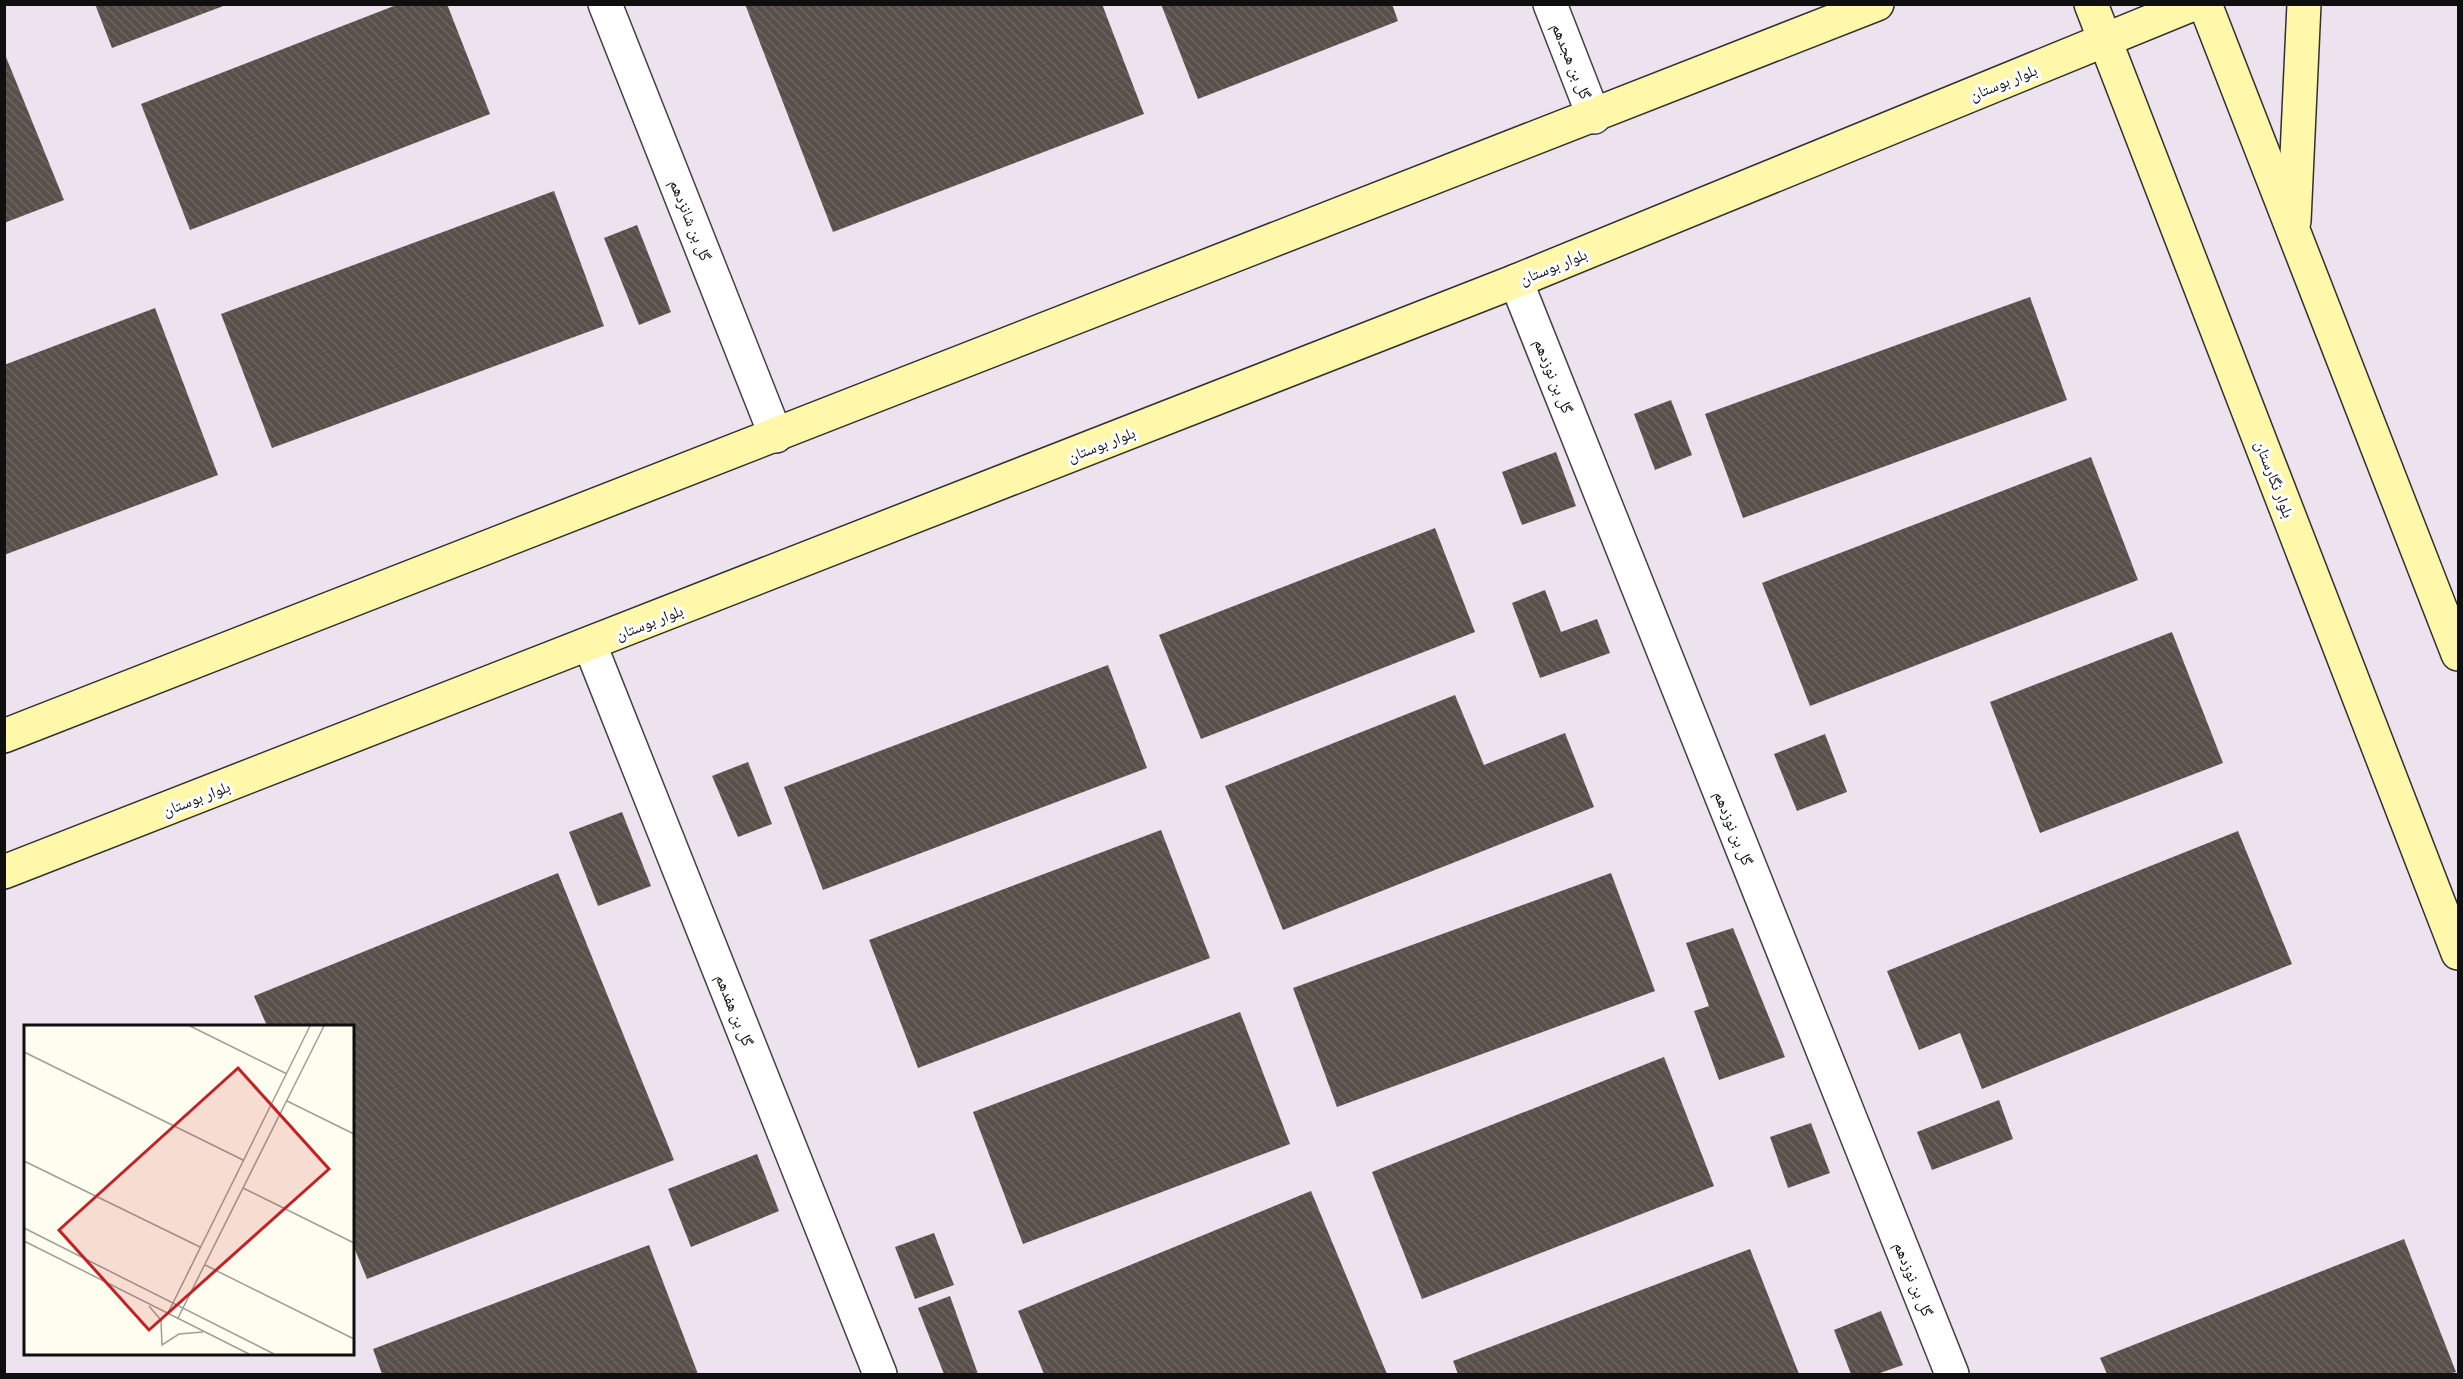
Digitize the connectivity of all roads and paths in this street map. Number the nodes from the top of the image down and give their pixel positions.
1 (606, 4) edge
2 (1550, 4) edge
3 (1876, 4) edge
4 (2091, 4) edge
5 (2193, 4) edge
6 (2205, 4) edge
7 (2304, 4) edge
8 (2105, 41) junction
9 (1594, 117) junction
10 (2294, 231) junction
11 (1515, 281) junction
12 (776, 436) junction
13 (590, 645) junction
14 (2458, 654) edge
15 (4, 736) edge
16 (4, 872) edge
17 (2458, 953) edge
18 (880, 1374) edge
19 (1952, 1374) edge

1 - 12 street, گل بن شانزدهم
2 - 9 street, گل بن هجدهم
3 - 9 street
4 - 8 street, بلوار نگارستان
5 - 8 street, بلوار بوستان
6 - 10 street
7 - 10 street
8 - 11 street, بلوار بوستان
8 - 17 street, بلوار نگارستان
9 - 12 street
10 - 14 street
11 - 13 street, بلوار بوستان
11 - 19 street, گل بن نوزدهم
12 - 15 street
13 - 16 street, بلوار بوستان
13 - 18 street, گل بن هفدهم

